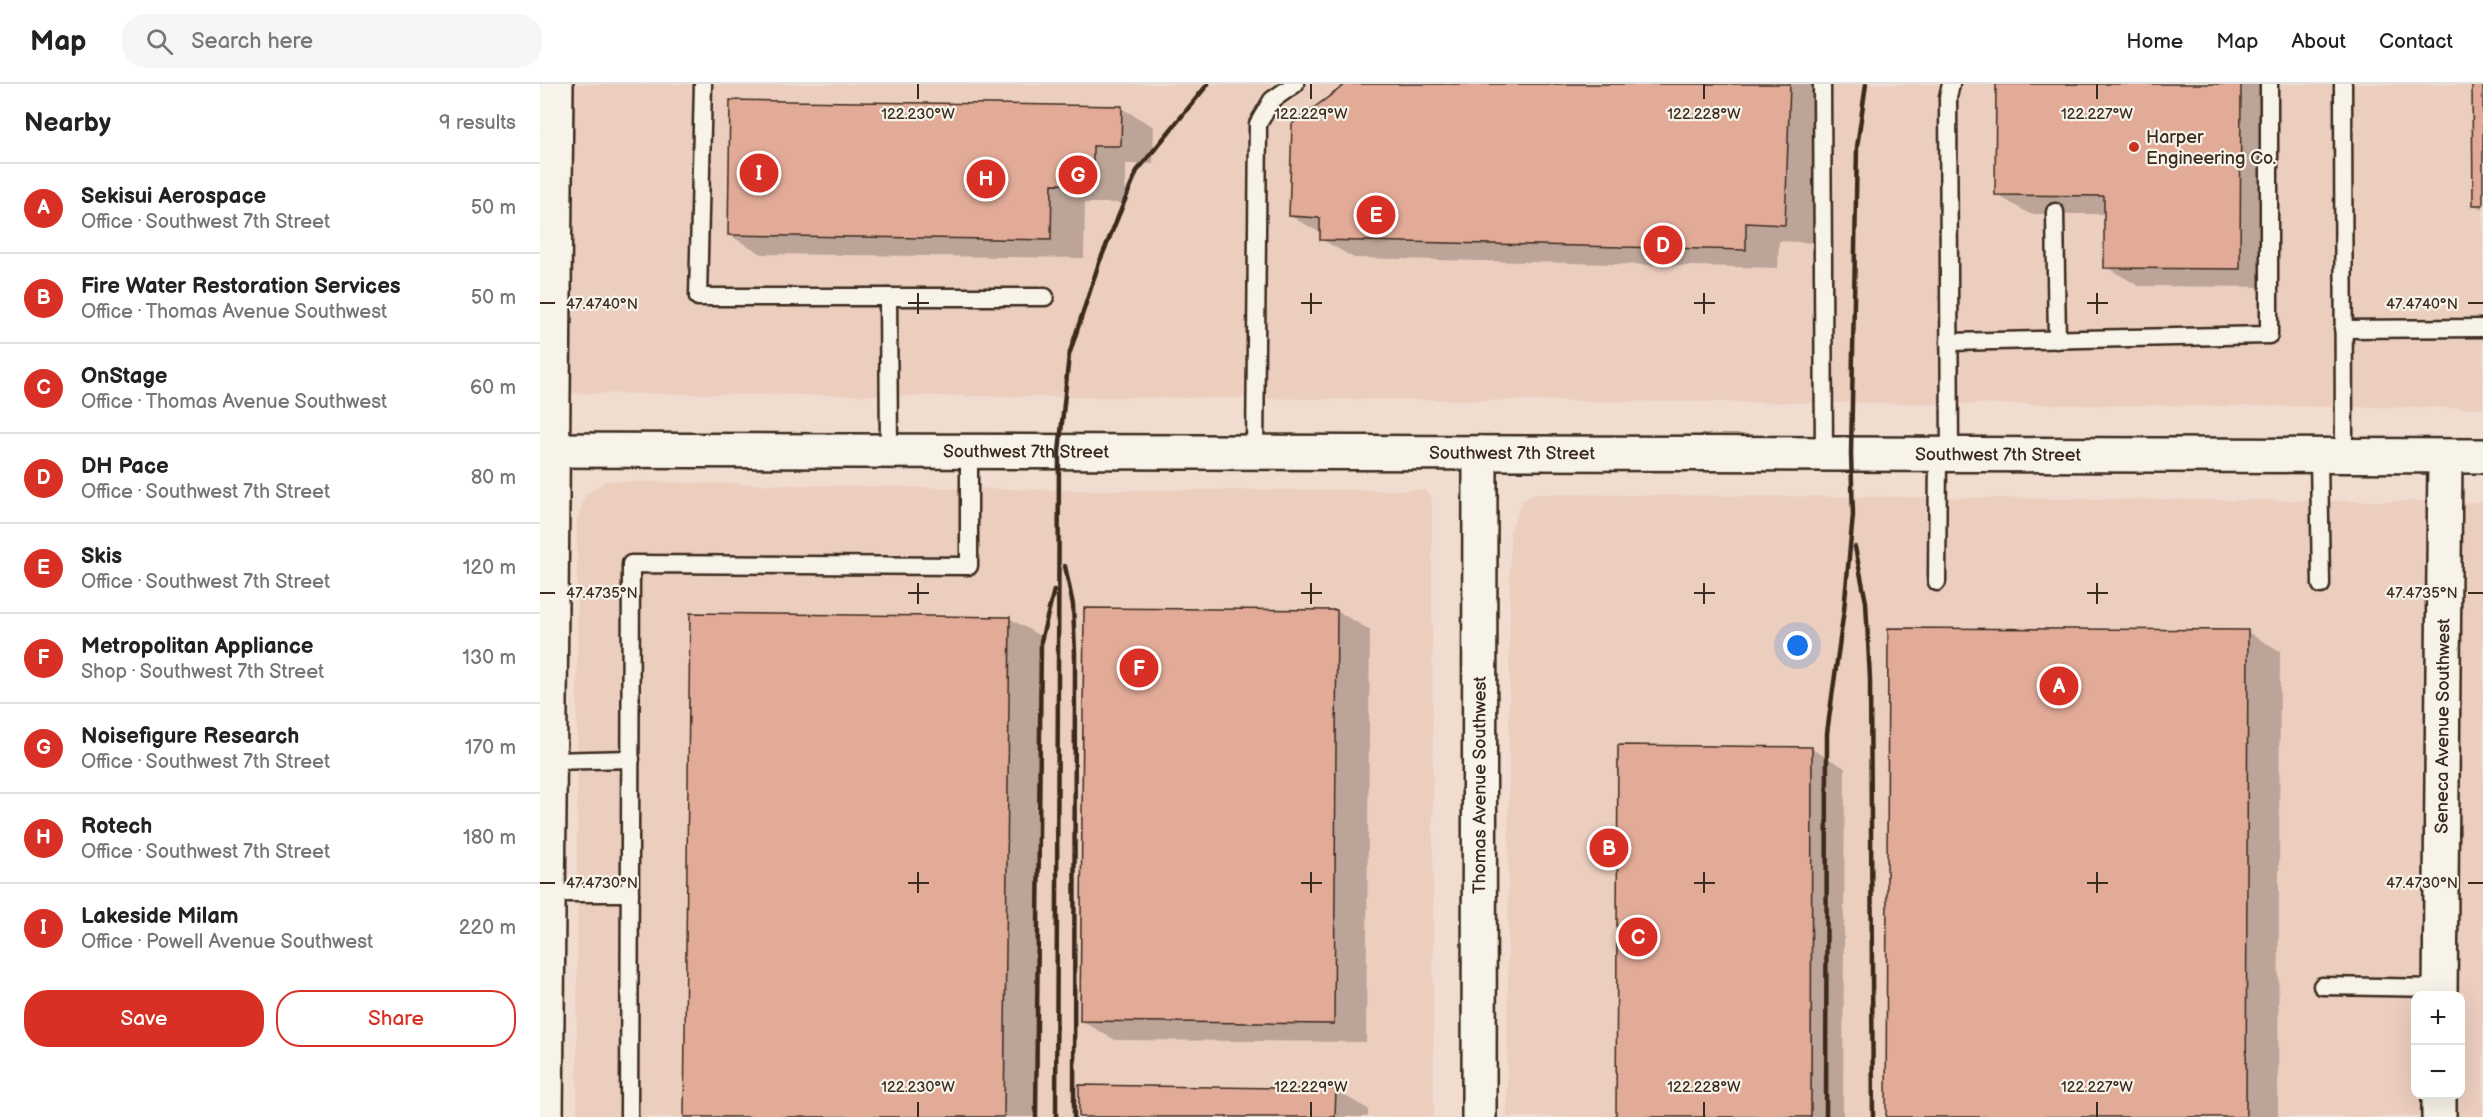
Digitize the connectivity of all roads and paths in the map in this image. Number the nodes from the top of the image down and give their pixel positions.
1 (555, 84) edge
2 (703, 84) edge
3 (1295, 84) edge
4 (1822, 84) edge
5 (1951, 84) edge
6 (2269, 84) edge
7 (2343, 84) edge
8 (2055, 212) dead end
9 (888, 297) junction
10 (1046, 297) dead end
11 (2483, 328) edge
12 (2343, 329) junction
13 (2056, 340) junction
14 (1949, 342) junction
15 (546, 450) edge
16 (889, 452) junction
17 (969, 452) junction
18 (1254, 453) junction
19 (1480, 453) junction
20 (1824, 454) junction
21 (1944, 455) junction
22 (2331, 456) junction
23 (2483, 456) edge
24 (2445, 457) junction
25 (1937, 582) dead end
26 (2321, 585) dead end
27 (630, 759) junction
28 (550, 761) junction
29 (548, 893) junction
30 (630, 893) junction
31 (2322, 986) dead end
32 (2420, 991) edge
33 (2440, 991) edge
34 (2439, 1099) edge
35 (546, 1117) edge
36 (629, 1117) edge
37 (1479, 1117) edge
38 (2439, 1117) edge

1 - 15 street
2 - 9 lane
3 - 18 lane
4 - 20 lane
5 - 14 lane
6 - 13 lane
7 - 12 lane
8 - 13 lane
9 - 10 lane
9 - 16 lane
11 - 12 lane
12 - 22 lane
13 - 14 lane
14 - 21 lane
15 - 16 street, Southwest 7th Street
15 - 28 street
16 - 17 street, Southwest 7th Street
17 - 18 street, Southwest 7th Street
17 - 27 lane
18 - 19 street, Southwest 7th Street
19 - 20 street, Southwest 7th Street
19 - 37 street, Thomas Avenue Southwest
20 - 21 street, Southwest 7th Street
21 - 22 street, Southwest 7th Street
21 - 25 lane
22 - 24 street, Southwest 7th Street
22 - 26 lane
23 - 24 street, Southwest 7th Street
24 - 33 street, Seneca Avenue Southwest
27 - 28 lane
27 - 30 lane
28 - 29 street
29 - 30 lane
29 - 35 street
30 - 36 lane
31 - 32 lane
34 - 38 street

